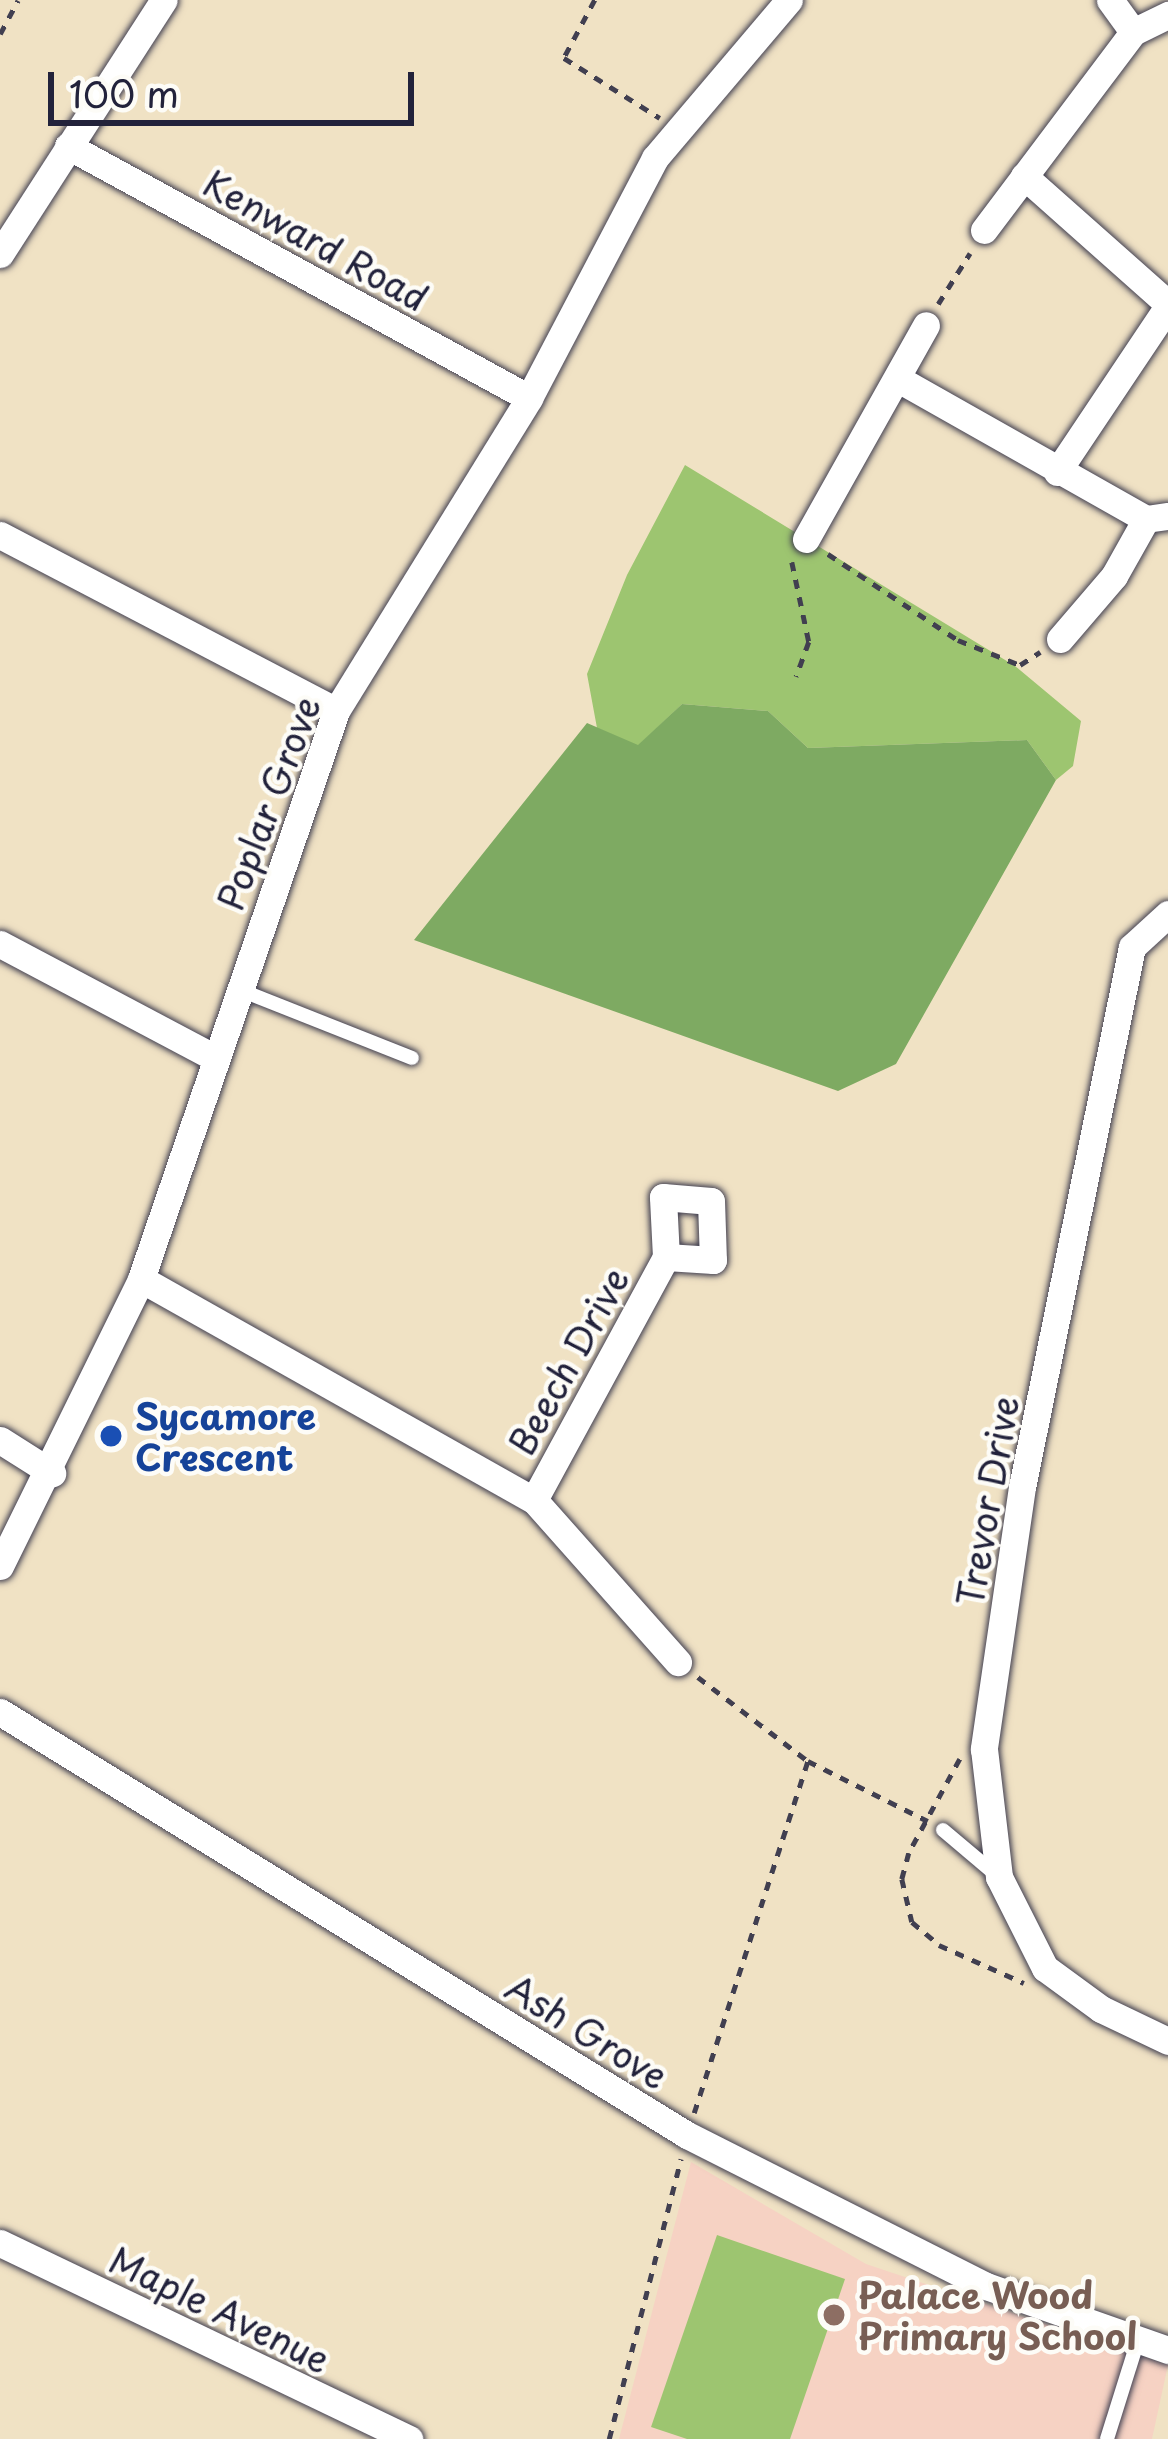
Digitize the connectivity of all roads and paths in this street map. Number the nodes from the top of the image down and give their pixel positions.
1 (18, 0) edge
2 (164, 0) edge
3 (595, 0) edge
4 (789, 0) edge
5 (1110, 0) edge
6 (1168, 15) edge
7 (1133, 32) junction
8 (0, 34) edge
9 (676, 128) junction
10 (68, 146) junction
11 (1024, 176) junction
12 (984, 230) joint
13 (0, 254) edge
14 (1168, 305) edge
15 (926, 325) joint
16 (900, 380) junction
17 (529, 398) junction
18 (1057, 472) junction
19 (1157, 518) edge
20 (0, 535) edge
21 (806, 539) junction
22 (1060, 639) joint
23 (796, 677) dead end
24 (336, 710) junction
25 (1168, 914) edge
26 (0, 944) edge
27 (238, 989) junction
28 (213, 1057) junction
29 (412, 1058) dead end
30 (666, 1257) dead end
31 (141, 1279) junction
32 (0, 1440) edge
33 (52, 1473) junction
34 (533, 1500) junction
35 (0, 1566) edge
36 (678, 1662) joint
37 (0, 1712) edge
38 (968, 1745) dead end
39 (808, 1761) junction
40 (926, 1820) junction
41 (944, 1831) joint
42 (999, 1877) junction
43 (1041, 1988) dead end
44 (1168, 2041) edge
45 (687, 2134) junction
46 (0, 2243) edge
47 (1138, 2340) junction
48 (1168, 2350) edge
49 (410, 2439) edge
50 (609, 2439) edge
51 (1108, 2439) edge

1 - 8 path
2 - 10 street
3 - 9 path
4 - 9 street, Poplar Grove
5 - 7 street
6 - 7 street
7 - 11 street
9 - 17 street, Poplar Grove
10 - 13 street
10 - 17 street, Kenward Road
11 - 12 street
11 - 14 street
12 - 15 path
14 - 18 street
15 - 16 street
16 - 18 street
16 - 21 street
17 - 24 street, Poplar Grove
18 - 19 street
19 - 22 street
20 - 24 street
21 - 22 path
21 - 23 path
24 - 27 street, Poplar Grove
25 - 42 street, Trevor Drive
26 - 28 street
27 - 28 street, Poplar Grove
27 - 29 lane
28 - 31 street, Poplar Grove
30 - 34 street, Beech Drive
31 - 33 street, Poplar Grove
31 - 34 street
32 - 33 street
33 - 35 street, Poplar Grove
34 - 36 street
36 - 39 path
37 - 45 street, Ash Grove
38 - 40 path
39 - 40 path
39 - 45 path
40 - 41 path
40 - 43 path
41 - 42 lane
42 - 44 street, Trevor Drive
45 - 47 street, Ash Grove
45 - 50 path
46 - 49 street, Maple Avenue
47 - 48 street, Ash Grove
47 - 51 lane

